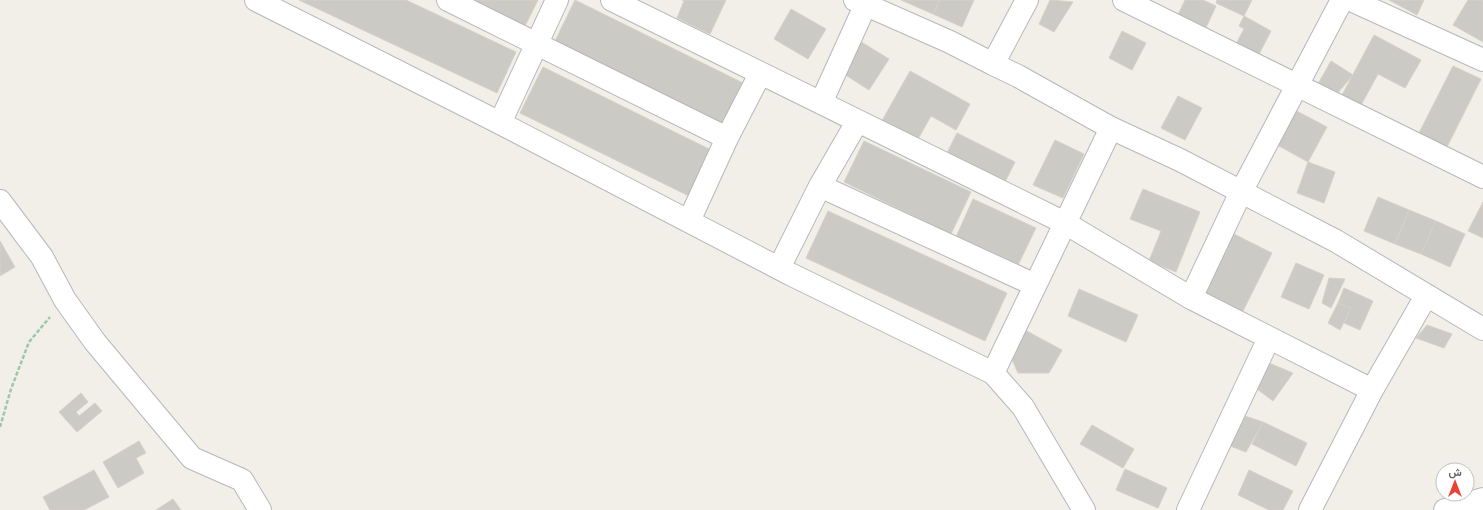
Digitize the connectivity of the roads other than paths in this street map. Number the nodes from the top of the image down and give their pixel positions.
1 (256, 0) edge
2 (448, 0) edge
3 (557, 0) edge
4 (612, 0) edge
5 (1027, 0) edge
6 (1124, 0) edge
7 (1342, 0) edge
8 (1351, 0) edge
9 (860, 3) edge
10 (537, 44) junction
11 (1483, 60) edge
12 (993, 64) junction
13 (760, 74) junction
14 (1297, 85) junction
15 (821, 103) junction
16 (857, 122) junction
17 (500, 123) junction
18 (1111, 128) junction
19 (727, 138) junction
20 (1483, 176) edge
21 (820, 186) junction
22 (1241, 192) junction
23 (0, 201) edge
24 (689, 221) junction
25 (1065, 224) junction
26 (779, 268) junction
27 (1035, 286) junction
28 (1426, 296) junction
29 (1190, 298) junction
30 (1483, 329) edge
31 (1269, 338) junction
32 (993, 373) junction
33 (1372, 390) junction
34 (1483, 499) edge
35 (260, 510) edge
36 (1084, 510) edge
37 (1188, 510) edge
38 (1310, 510) edge
39 (1445, 510) edge

1 - 17 street
2 - 10 street
3 - 10 street
4 - 13 street
5 - 12 street
6 - 14 street
7 - 14 street
8 - 11 street
9 - 12 street
9 - 15 street
10 - 17 street
10 - 19 street
12 - 18 street
13 - 15 street
13 - 19 street
14 - 20 street
14 - 22 street
15 - 16 street
16 - 21 street
16 - 25 street
17 - 24 street
18 - 22 street
18 - 25 street
19 - 24 street
21 - 26 street
21 - 27 street
22 - 28 street
22 - 29 street
23 - 35 street
24 - 26 street
25 - 27 street
25 - 29 street
26 - 32 street
27 - 32 street
28 - 30 street
28 - 33 street
29 - 31 street
31 - 33 street
31 - 37 street
32 - 36 street
33 - 38 street
34 - 39 street

